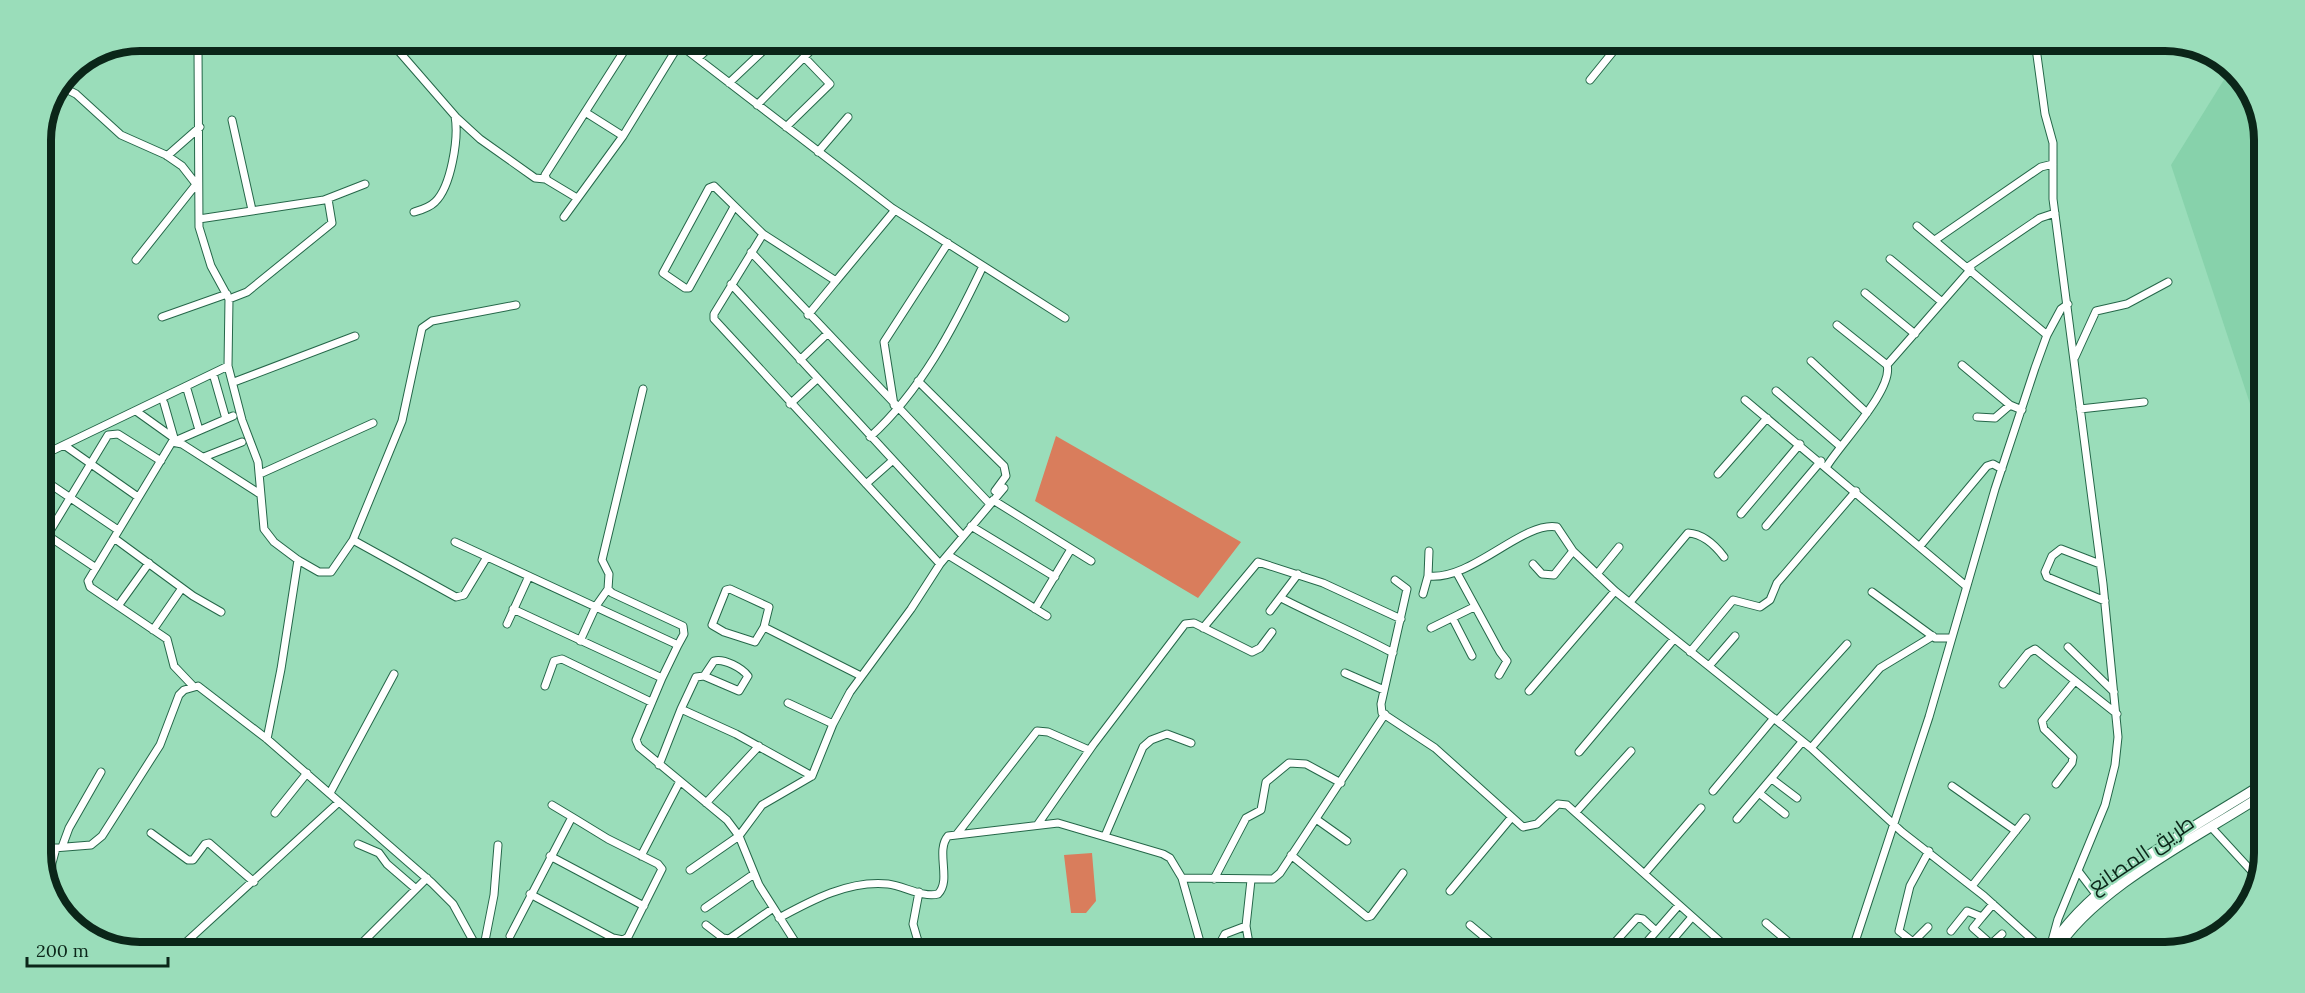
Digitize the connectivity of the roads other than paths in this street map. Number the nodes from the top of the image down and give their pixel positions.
1 (198, 51) edge
2 (399, 51) edge
3 (624, 51) edge
4 (675, 51) edge
5 (688, 51) edge
6 (706, 51) edge
7 (763, 51) edge
8 (811, 51) edge
9 (1614, 51) edge
10 (2036, 51) edge
11 (698, 58) junction
12 (805, 58) junction
13 (1590, 80) dead end
14 (729, 83) junction
15 (67, 90) edge
16 (757, 105) junction
17 (585, 112) junction
18 (454, 114) junction
19 (848, 117) dead end
20 (232, 120) dead end
21 (200, 127) junction
22 (786, 128) junction
23 (623, 136) junction
24 (818, 152) junction
25 (167, 156) junction
26 (2053, 164) junction
27 (545, 179) junction
28 (197, 183) junction
29 (365, 184) dead end
30 (577, 198) junction
31 (328, 199) junction
32 (734, 207) junction
33 (252, 210) junction
34 (895, 210) junction
35 (414, 212) dead end
36 (2055, 213) junction
37 (564, 217) dead end
38 (199, 219) junction
39 (1917, 226) dead end
40 (763, 234) junction
41 (1935, 240) junction
42 (948, 243) junction
43 (751, 252) junction
44 (1890, 259) dead end
45 (136, 260) dead end
46 (983, 266) junction
47 (1969, 268) junction
48 (836, 281) junction
49 (2168, 282) dead end
50 (731, 285) junction
51 (1865, 293) dead end
52 (228, 296) junction
53 (1942, 302) junction
54 (2067, 304) junction
55 (516, 305) dead end
56 (808, 315) junction
57 (162, 318) dead end
58 (1065, 318) dead end
59 (1837, 325) dead end
60 (827, 334) junction
61 (1915, 334) junction
62 (2047, 335) junction
63 (355, 336) dead end
64 (2074, 358) junction
65 (800, 360) junction
66 (1811, 361) dead end
67 (1887, 365) junction
68 (1962, 365) dead end
69 (228, 366) junction
70 (214, 377) dead end
71 (817, 379) junction
72 (918, 381) junction
73 (234, 382) junction
74 (187, 388) dead end
75 (643, 389) dead end
76 (1776, 391) dead end
77 (1745, 400) dead end
78 (2144, 402) dead end
79 (164, 403) dead end
80 (790, 404) junction
81 (2010, 405) junction
82 (896, 407) junction
83 (2080, 409) junction
84 (2022, 410) junction
85 (136, 411) junction
86 (1867, 413) junction
87 (1977, 417) dead end
88 (1767, 418) junction
89 (373, 423) dead end
90 (199, 430) junction
91 (870, 437) junction
92 (175, 440) junction
93 (242, 442) dead end
94 (1800, 444) junction
95 (64, 445) junction
96 (1839, 446) junction
97 (51, 451) edge
98 (204, 457) junction
99 (160, 461) junction
100 (892, 461) junction
101 (92, 464) junction
102 (1824, 464) junction
103 (2002, 469) junction
104 (260, 474) junction
105 (1718, 474) dead end
106 (866, 484) junction
107 (51, 485) edge
108 (1004, 488) dead end
109 (1856, 491) junction
110 (260, 494) junction
111 (138, 497) junction
112 (70, 498) junction
113 (990, 502) junction
114 (1741, 514) dead end
115 (51, 524) edge
116 (971, 526) junction
117 (1766, 526) dead end
118 (118, 530) junction
119 (963, 536) junction
120 (51, 538) edge
121 (114, 538) junction
122 (353, 540) junction
123 (455, 542) dead end
124 (1920, 546) junction
125 (1619, 547) dead end
126 (1071, 549) junction
127 (1429, 551) dead end
128 (1574, 551) junction
129 (948, 555) junction
130 (487, 557) junction
131 (1724, 557) dead end
132 (298, 560) junction
133 (1091, 561) dead end
134 (148, 563) junction
135 (940, 564) junction
136 (1533, 564) dead end
137 (2100, 564) junction
138 (96, 568) junction
139 (1457, 573) junction
140 (1298, 574) junction
141 (1597, 574) junction
142 (529, 576) junction
143 (1428, 576) junction
144 (1055, 577) junction
145 (1395, 580) dead end
146 (1966, 586) junction
147 (182, 588) junction
148 (608, 589) junction
149 (1615, 591) junction
150 (1872, 592) dead end
151 (1423, 594) dead end
152 (1281, 598) junction
153 (1630, 602) junction
154 (2105, 602) junction
155 (118, 606) junction
156 (596, 606) junction
157 (1474, 607) junction
158 (513, 609) junction
159 (1035, 609) junction
160 (1270, 611) dead end
161 (221, 612) dead end
162 (1047, 616) dead end
163 (1401, 619) junction
164 (1453, 619) junction
165 (507, 624) dead end
166 (764, 627) junction
167 (1203, 628) junction
168 (1431, 628) dead end
169 (153, 630) junction
170 (1272, 632) dead end
171 (1735, 636) dead end
172 (1933, 636) junction
173 (1951, 638) junction
174 (1674, 639) junction
175 (580, 641) junction
176 (1847, 644) dead end
177 (678, 645) junction
178 (2068, 647) dead end
179 (1690, 652) junction
180 (1393, 653) junction
181 (1472, 656) dead end
182 (1709, 666) junction
183 (1346, 672) dead end
184 (394, 674) dead end
185 (1499, 675) dead end
186 (704, 676) junction
187 (861, 676) junction
188 (662, 678) junction
189 (2075, 681) junction
190 (2003, 684) dead end
191 (193, 686) junction
192 (545, 686) dead end
193 (1384, 690) junction
194 (1529, 691) dead end
195 (2114, 692) junction
196 (651, 702) junction
197 (788, 703) dead end
198 (681, 709) junction
199 (1385, 714) junction
200 (2117, 714) junction
201 (1775, 720) junction
202 (833, 724) junction
203 (267, 739) junction
204 (1802, 742) junction
205 (1191, 743) dead end
206 (759, 746) junction
207 (1811, 748) junction
208 (1089, 750) junction
209 (1631, 751) dead end
210 (1579, 752) dead end
211 (659, 765) junction
212 (101, 772) dead end
213 (307, 773) junction
214 (812, 776) junction
215 (1772, 778) junction
216 (680, 781) junction
217 (1341, 783) junction
218 (2056, 784) dead end
219 (1952, 786) dead end
220 (2254, 790) edge
221 (1713, 791) dead end
222 (1759, 793) junction
223 (330, 794) junction
224 (1797, 798) dead end
225 (2254, 801) edge
226 (339, 802) junction
227 (706, 802) junction
228 (552, 806) dead end
229 (1701, 808) dead end
230 (1576, 812) junction
231 (275, 813) dead end
232 (1785, 814) dead end
233 (572, 817) junction
234 (1511, 818) junction
235 (2026, 818) dead end
236 (1316, 819) junction
237 (1737, 819) dead end
238 (1038, 824) junction
239 (1894, 825) junction
240 (2212, 828) junction
241 (2016, 831) junction
242 (151, 833) dead end
243 (957, 834) junction
244 (739, 836) junction
245 (1106, 836) junction
246 (1347, 841) dead end
247 (358, 844) dead end
248 (498, 845) dead end
249 (51, 848) edge
250 (59, 848) junction
251 (1929, 851) junction
252 (1292, 855) junction
253 (550, 856) junction
254 (641, 856) junction
255 (52, 864) edge
256 (690, 870) dead end
257 (2079, 872) junction
258 (2251, 872) edge
259 (1403, 873) dead end
260 (1644, 873) junction
261 (753, 874) junction
262 (427, 878) junction
263 (1182, 878) junction
264 (1214, 879) junction
265 (1251, 880) junction
266 (254, 882) junction
267 (1972, 886) junction
268 (416, 889) junction
269 (1450, 891) dead end
270 (919, 892) junction
271 (530, 894) junction
272 (2099, 898) junction
273 (1679, 904) junction
274 (1993, 904) junction
275 (644, 906) junction
276 (705, 908) dead end
277 (772, 909) junction
278 (1692, 917) junction
279 (1982, 917) junction
280 (779, 918) junction
281 (1766, 923) dead end
282 (706, 925) dead end
283 (1470, 925) dead end
284 (1246, 926) junction
285 (1928, 927) dead end
286 (1656, 930) junction
287 (1951, 931) dead end
288 (2002, 934) dead end
289 (510, 936) dead end
290 (186, 942) edge
291 (364, 942) edge
292 (474, 942) edge
293 (485, 942) edge
294 (795, 942) edge
295 (918, 942) edge
296 (1200, 942) edge
297 (1221, 942) edge
298 (1249, 942) edge
299 (1490, 942) edge
300 (1616, 942) edge
301 (1646, 942) edge
302 (1671, 942) edge
303 (1721, 942) edge
304 (1788, 942) edge
305 (1855, 942) edge
306 (1989, 942) edge
307 (1993, 942) edge
308 (2039, 942) edge
309 (2052, 942) edge
310 (2056, 942) edge

1 - 21 street
2 - 18 street
3 - 17 street
4 - 23 street
5 - 11 street
6 - 11 street
7 - 14 street
8 - 12 street
9 - 13 street
10 - 26 street
11 - 14 street
12 - 16 street
12 - 22 street
14 - 16 street
15 - 25 street
16 - 22 street
17 - 23 street
17 - 27 street
18 - 27 street
18 - 35 street
19 - 24 street
20 - 33 street
21 - 25 street
21 - 28 street
22 - 24 street
23 - 30 street
24 - 34 street
25 - 28 street
26 - 36 street
26 - 41 street
27 - 30 street
28 - 38 street
28 - 45 street
29 - 31 street
30 - 37 street
31 - 33 street
31 - 52 street
32 - 32 street
32 - 40 street
33 - 38 street
34 - 42 street
34 - 48 street
36 - 47 street
36 - 54 street
38 - 52 street
39 - 41 street
40 - 43 street
40 - 48 street
41 - 47 street
42 - 46 street
42 - 82 street
43 - 50 street
43 - 56 street
44 - 53 street
46 - 58 street
46 - 72 street
47 - 53 street
47 - 62 street
48 - 56 street
49 - 64 street
50 - 65 street
50 - 80 street
51 - 61 street
52 - 57 street
52 - 69 street
53 - 61 street
54 - 62 street
54 - 64 street
55 - 122 street
56 - 60 street
59 - 67 street
60 - 65 street
60 - 82 street
61 - 67 street
62 - 84 street
63 - 73 street
64 - 83 street
65 - 71 street
66 - 86 street
67 - 86 street
68 - 81 street
69 - 73 street
69 - 85 street
70 - 90 street
71 - 80 street
71 - 91 street
72 - 82 street
72 - 113 street
73 - 104 street
74 - 90 street
75 - 148 street
76 - 96 street
77 - 88 street
78 - 83 street
79 - 92 street
80 - 106 street
81 - 84 street
81 - 87 street
82 - 91 street
82 - 113 street
83 - 137 street
84 - 103 street
85 - 92 street
85 - 95 street
86 - 96 street
88 - 94 street
88 - 105 street
89 - 104 street
90 - 92 street
91 - 100 street
92 - 98 street
92 - 99 street
93 - 98 street
94 - 102 street
94 - 114 street
95 - 97 street
95 - 101 street
96 - 102 street
98 - 110 street
99 - 101 street
99 - 111 street
100 - 106 street
100 - 119 street
101 - 111 street
101 - 112 street
102 - 109 street
102 - 117 street
103 - 124 street
103 - 146 street
104 - 110 street
106 - 135 street
107 - 112 street
108 - 113 street
109 - 124 street
109 - 179 street
110 - 132 street
111 - 118 street
112 - 115 street
112 - 118 street
113 - 116 street
113 - 126 street
116 - 119 street
116 - 144 street
118 - 121 street
119 - 129 street
120 - 138 street
121 - 134 street
121 - 138 street
122 - 130 street
122 - 132 street
123 - 130 street
124 - 146 street
125 - 141 street
126 - 133 street
126 - 144 street
127 - 143 street
128 - 136 street
128 - 139 street
128 - 141 street
129 - 135 street
129 - 159 street
130 - 142 street
131 - 153 street
132 - 203 street
134 - 147 street
134 - 155 street
135 - 187 street
137 - 154 street
137 - 154 street
138 - 155 street
139 - 143 street
139 - 157 street
140 - 152 street
140 - 163 street
140 - 167 street
141 - 149 street
142 - 156 street
142 - 158 street
143 - 151 street
144 - 159 street
145 - 163 street
146 - 173 street
147 - 161 street
147 - 169 street
148 - 156 street
148 - 177 street
149 - 153 street
149 - 194 street
150 - 172 street
152 - 160 street
152 - 180 street
153 - 174 street
154 - 195 street
155 - 169 street
156 - 175 street
156 - 177 street
157 - 164 street
157 - 185 street
158 - 165 street
158 - 175 street
159 - 162 street
163 - 180 street
164 - 168 street
164 - 181 street
166 - 166 street
166 - 187 street
167 - 170 street
167 - 208 street
169 - 191 street
171 - 182 street
172 - 173 street
172 - 207 street
173 - 239 street
174 - 179 street
174 - 210 street
175 - 188 street
176 - 201 street
177 - 188 street
178 - 195 street
179 - 182 street
180 - 193 street
182 - 201 street
183 - 193 street
184 - 223 street
186 - 186 street
186 - 198 street
187 - 202 street
188 - 196 street
189 - 190 street
189 - 200 street
189 - 218 street
191 - 203 street
191 - 250 street
192 - 196 street
193 - 199 street
195 - 200 street
196 - 211 street
197 - 202 street
198 - 206 street
198 - 211 street
199 - 217 street
199 - 234 street
200 - 257 street
201 - 204 street
201 - 221 street
202 - 214 street
203 - 213 street
204 - 207 street
204 - 215 street
205 - 245 street
206 - 214 street
206 - 227 street
207 - 239 street
208 - 238 street
208 - 243 street
209 - 230 street
211 - 216 street
212 - 250 street
213 - 223 street
213 - 231 street
214 - 244 street
215 - 222 street
215 - 224 street
216 - 227 street
216 - 254 street
217 - 236 street
217 - 264 street
219 - 241 street
220 - 272 main road, طريق المصانع
222 - 232 street
222 - 237 street
223 - 226 street
225 - 240 main road, طريق المصانع
226 - 262 street
226 - 266 street
227 - 244 street
228 - 233 street
229 - 260 street
230 - 234 street
230 - 260 street
233 - 253 street
233 - 254 street
234 - 269 street
235 - 241 street
236 - 246 street
236 - 252 street
238 - 243 street
238 - 245 street
239 - 251 street
239 - 305 street
240 - 258 street
240 - 272 main road, طريق المصانع
241 - 267 street
242 - 266 street
243 - 270 street
244 - 256 street
244 - 261 street
245 - 263 street
247 - 268 street
248 - 293 street
249 - 250 street
250 - 255 street
251 - 267 street
251 - 285 street
252 - 259 street
252 - 265 street
253 - 271 street
253 - 275 street
254 - 275 street
257 - 272 street
257 - 309 street
260 - 273 street
261 - 276 street
261 - 277 street
262 - 268 street
262 - 292 street
263 - 264 street
263 - 296 street
264 - 265 street
265 - 284 street
266 - 290 street
267 - 274 street
268 - 291 street
270 - 280 street
270 - 295 street
271 - 275 street
271 - 289 street
272 - 310 main road
273 - 278 street
273 - 286 street
274 - 279 street
274 - 308 street
277 - 280 street
277 - 282 street
278 - 302 street
278 - 303 street
279 - 287 street
279 - 306 street
280 - 294 street
281 - 304 street
283 - 299 street
284 - 297 street
284 - 298 street
286 - 300 street
286 - 301 street
288 - 307 street

